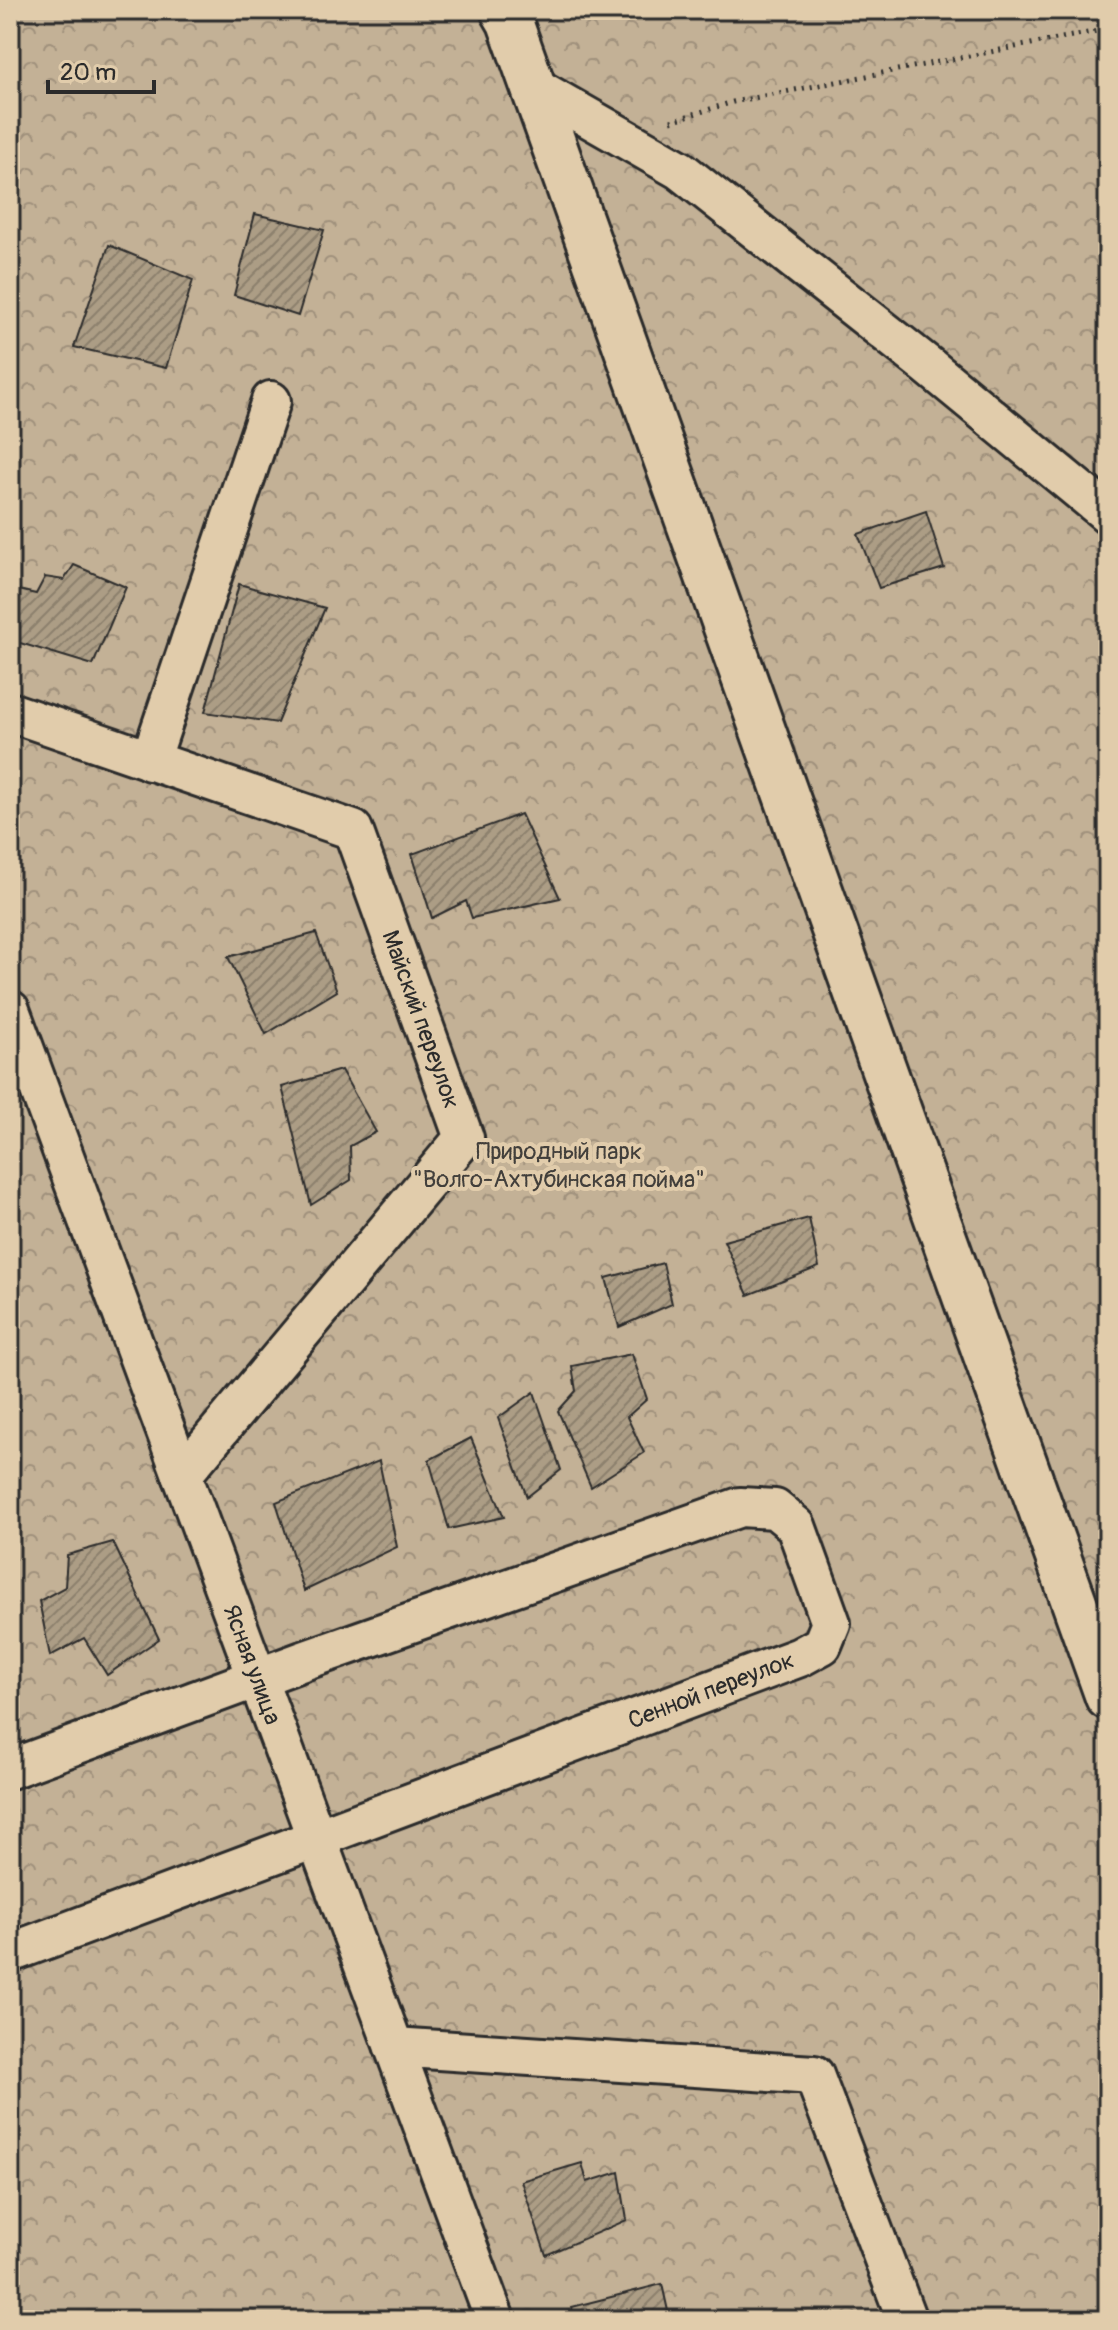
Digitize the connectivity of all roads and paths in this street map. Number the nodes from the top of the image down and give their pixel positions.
1 (503, 10) edge
2 (1108, 29) edge
3 (533, 86) junction
4 (658, 119) dead end
5 (271, 401) dead end
6 (1108, 514) edge
7 (10, 712) edge
8 (150, 761) junction
9 (10, 1010) edge
10 (182, 1475) junction
11 (257, 1678) junction
12 (1108, 1697) edge
13 (10, 1769) edge
14 (317, 1840) junction
15 (10, 1953) edge
16 (394, 2047) junction
17 (495, 2320) edge
18 (907, 2320) edge

1 - 3 street
2 - 4 path
3 - 6 street
3 - 12 street
5 - 8 street
7 - 8 street, Майский переулок
8 - 10 street, Майский переулок
9 - 10 street, Ясная улица
10 - 11 street, Ясная улица
11 - 13 street, Сенной переулок
11 - 14 street, Ясная улица
11 - 14 street, Сенной переулок
14 - 15 street, Сенной переулок
14 - 16 street, Ясная улица
16 - 17 street, Ясная улица
16 - 18 street

